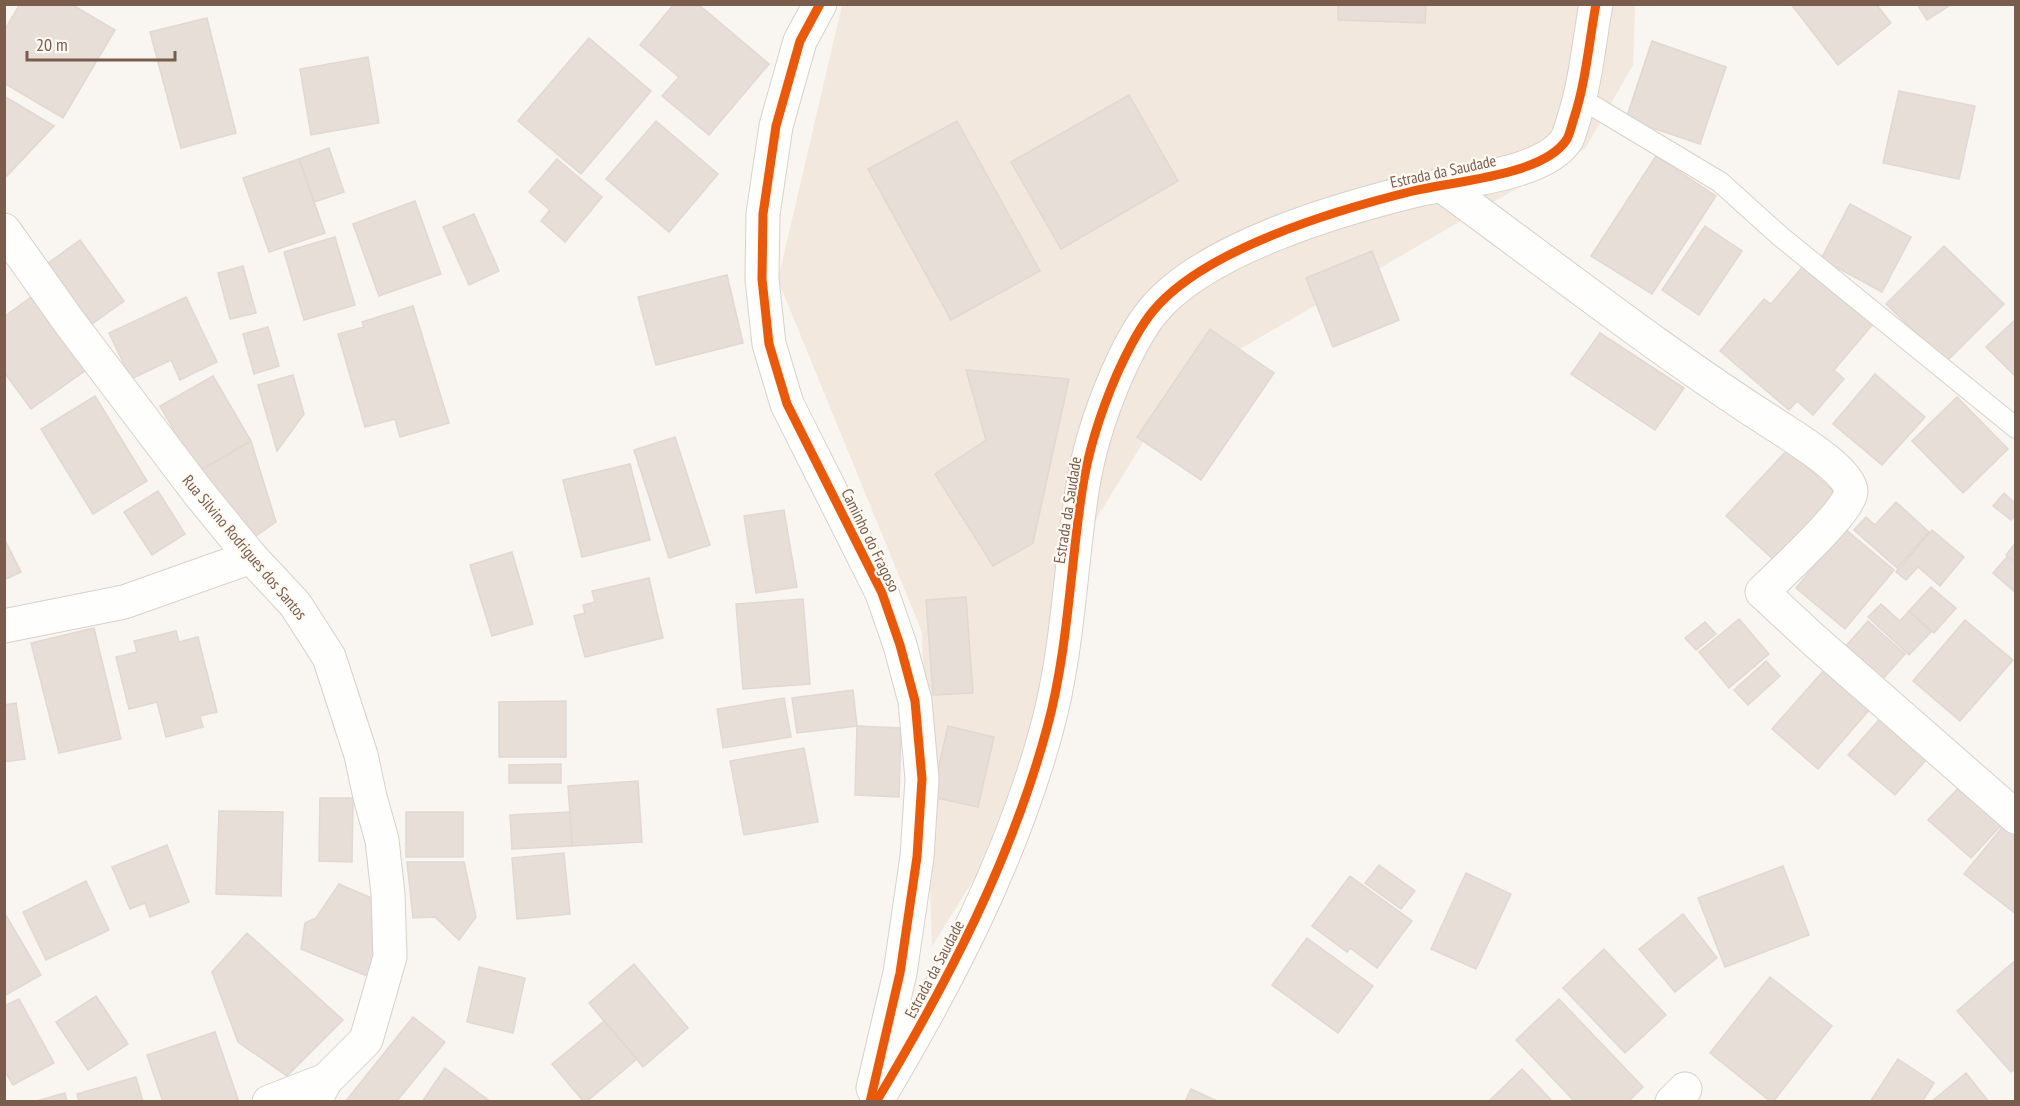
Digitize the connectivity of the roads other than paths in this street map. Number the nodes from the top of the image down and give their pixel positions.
1 (820, 4) edge
2 (1595, 8) edge
3 (1580, 98) junction
4 (1441, 185) junction
5 (4, 230) edge
6 (2016, 428) edge
7 (251, 557) junction
8 (4, 626) edge
9 (2016, 817) edge
10 (320, 1091) edge
11 (269, 1101) edge
12 (870, 1101) edge
13 (876, 1101) edge

1 - 12 street, Caminho do Fragoso
2 - 3 street, Estrada da Saudade
3 - 4 street, Estrada da Saudade
3 - 6 lane
4 - 9 street
4 - 13 street, Estrada da Saudade
5 - 7 street, Rua Silvino Rodrigues dos Santos
7 - 8 street
7 - 10 street, Rua Silvino Rodrigues dos Santos
10 - 11 street

